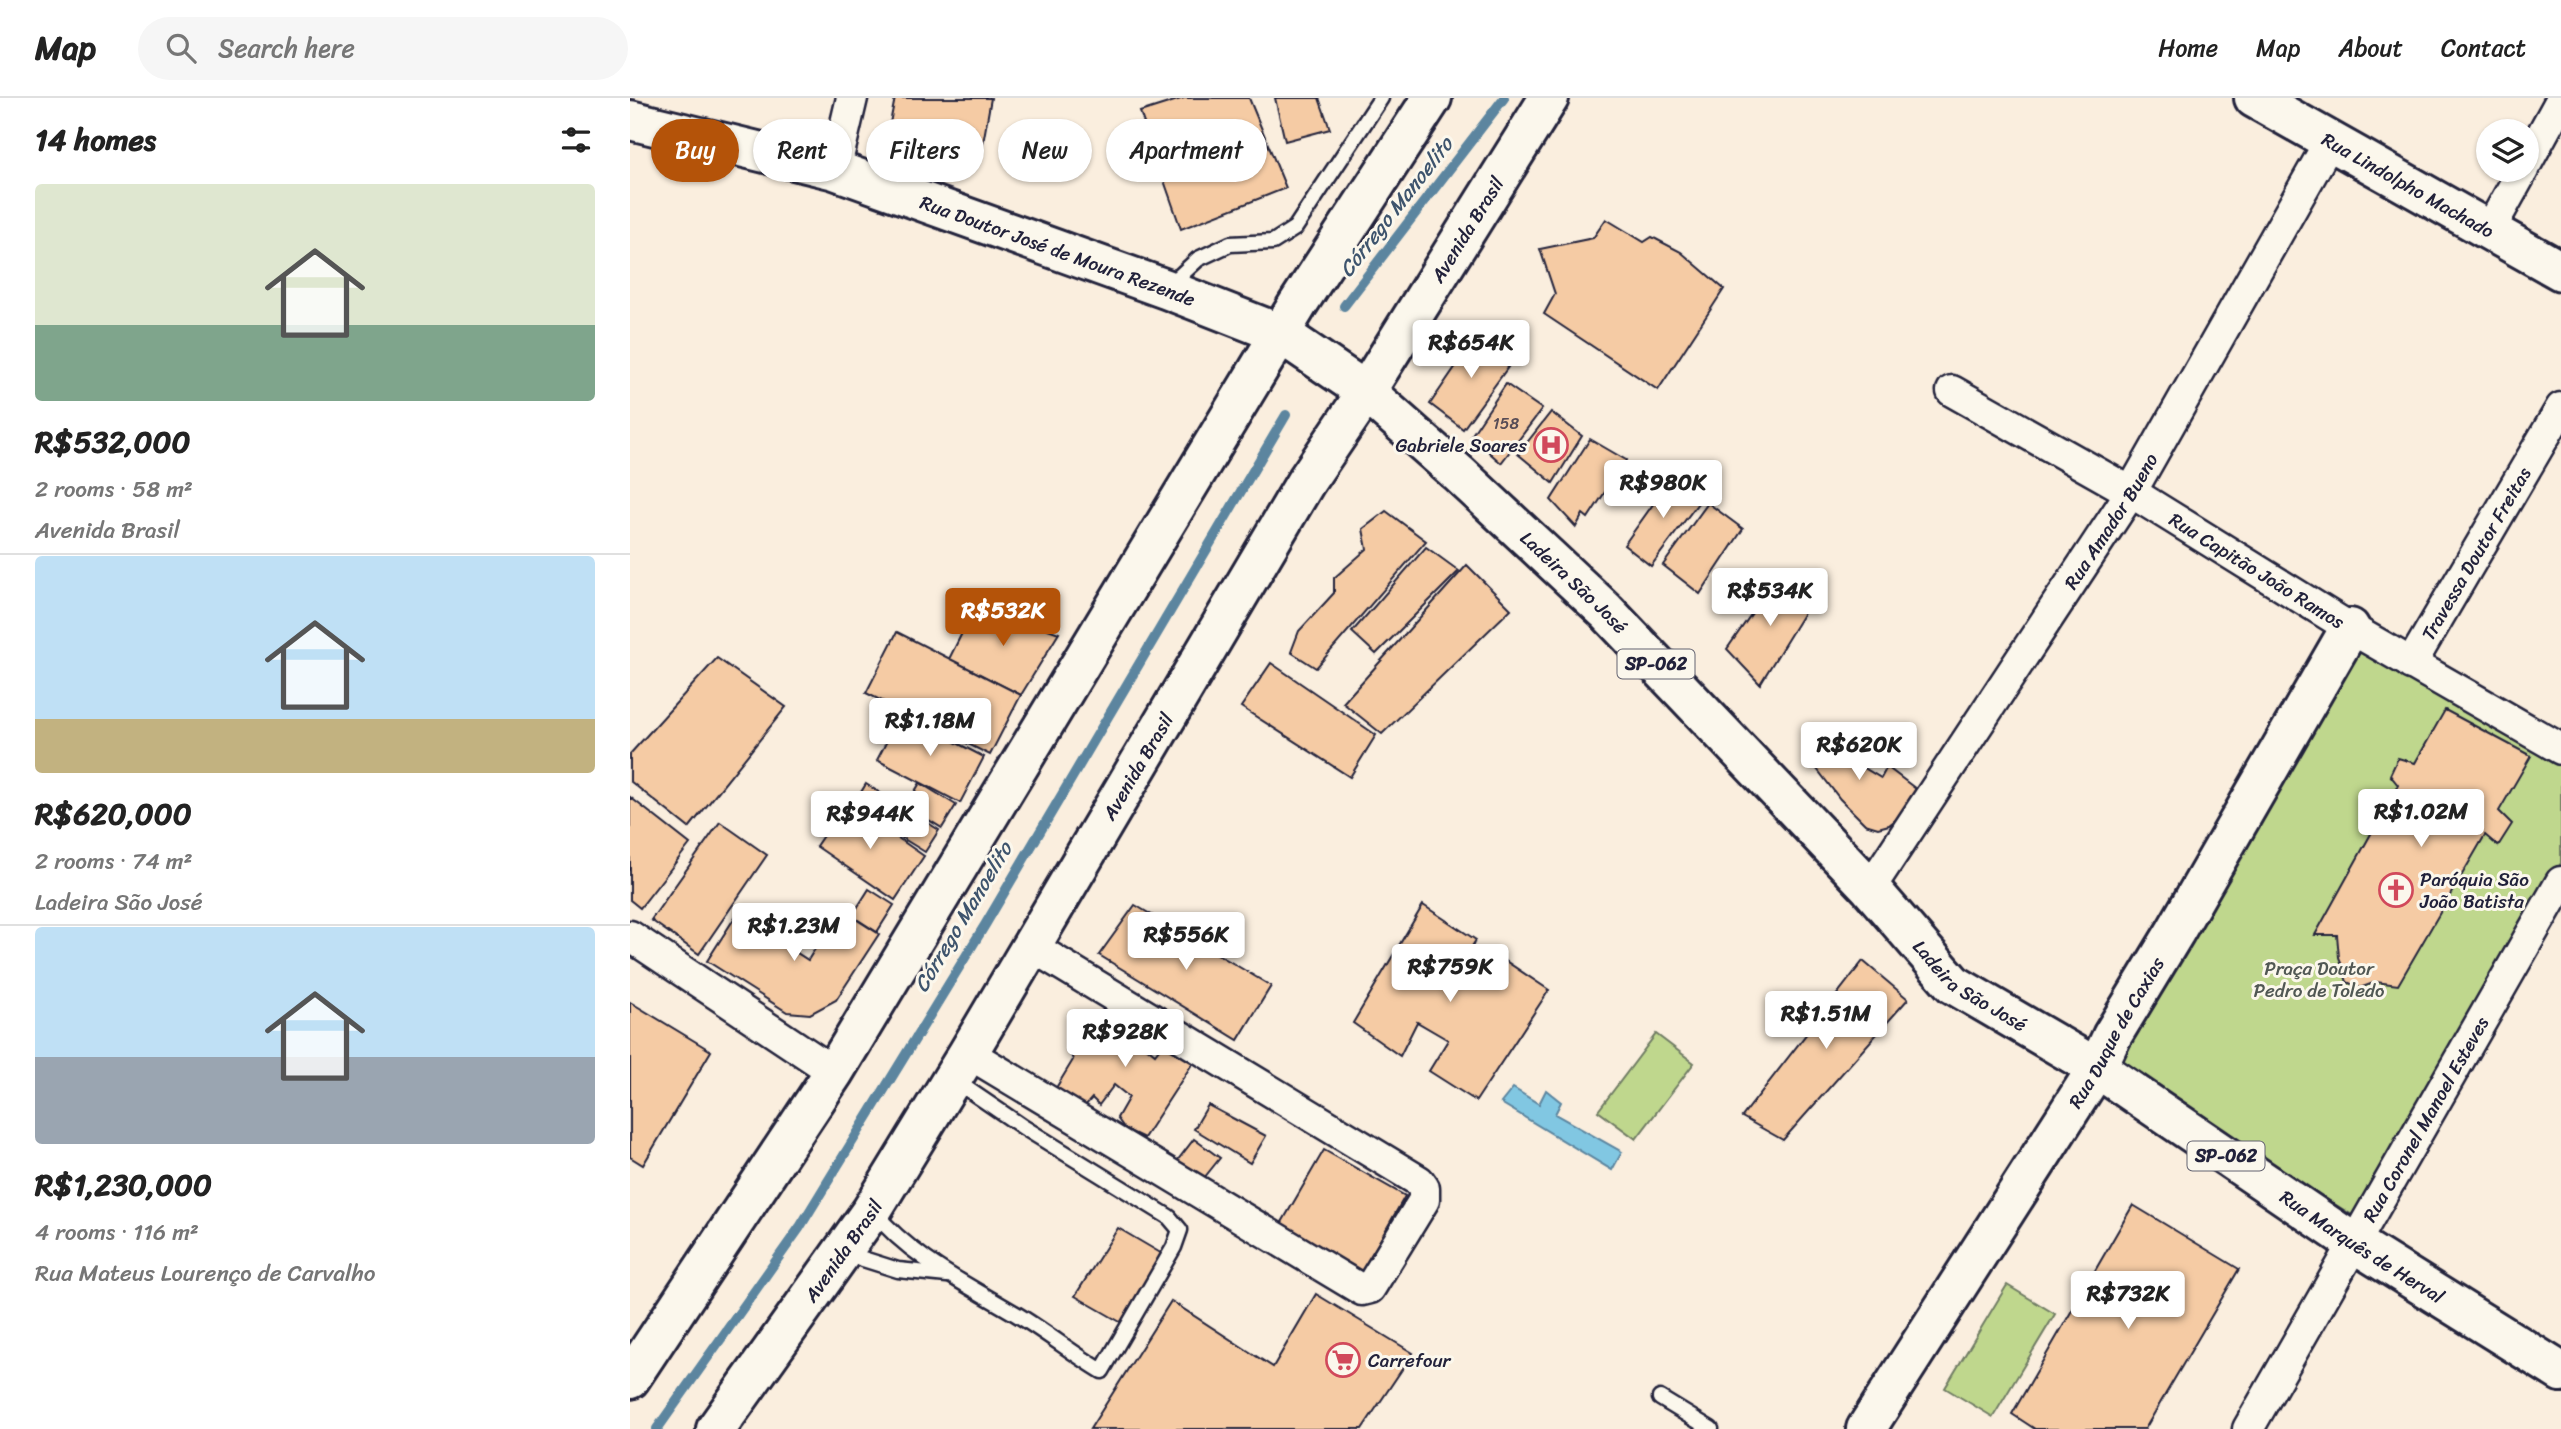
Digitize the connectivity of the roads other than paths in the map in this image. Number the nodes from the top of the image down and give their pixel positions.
1 (852, 98) edge
2 (1381, 98) edge
3 (1432, 98) edge
4 (1549, 98) edge
5 (2254, 98) edge
6 (2561, 100) edge
7 (847, 119) edge
8 (630, 120) edge
9 (2539, 140) edge
10 (2329, 141) junction
11 (753, 150) edge
12 (852, 176) edge
13 (2516, 182) edge
14 (2489, 231) junction
15 (2561, 271) edge
16 (1166, 289) junction
17 (1281, 334) junction
18 (1365, 391) junction
19 (1952, 391) dead end
20 (2561, 408) edge
21 (2131, 492) junction
22 (2350, 628) junction
23 (2412, 664) junction
24 (2561, 749) edge
25 (2561, 882) edge
26 (1870, 888) junction
27 (630, 936) edge
28 (1031, 946) junction
29 (960, 1066) junction
30 (2097, 1069) junction
31 (834, 1072) junction
32 (872, 1209) junction
33 (2354, 1243) junction
34 (842, 1253) junction
35 (948, 1275) junction
36 (2561, 1372) edge
37 (630, 1380) edge
38 (1660, 1398) dead end
39 (716, 1429) edge
40 (1711, 1429) edge
41 (1866, 1429) edge
42 (2248, 1429) edge

1 - 7 street
2 - 16 lane
3 - 17 main road
4 - 18 main road, Avenida Brasil
5 - 10 main road, Rua Lindolpho Machado
6 - 9 street
8 - 11 main road, Rua Doutor José de Moura Rezende / SP-062
10 - 14 main road, Rua Lindolpho Machado
10 - 21 street, Rua Amador Bueno
12 - 16 main road, Rua Doutor José de Moura Rezende / SP-062
13 - 14 street
14 - 15 main road, Rua Lindolpho Machado
16 - 17 main road, Rua Doutor José de Moura Rezende / SP-062
17 - 18 main road, Ladeira São José / SP-062
17 - 31 main road
18 - 26 main road, Ladeira São José / SP-062
18 - 28 main road, Avenida Brasil
19 - 21 street, Rua Capitão João Ramos
20 - 23 street, Travessa Doutor Freitas
21 - 22 street, Rua Capitão João Ramos
21 - 26 street, Rua Amador Bueno
22 - 23 street, Rua Capitão João Ramos
22 - 30 main road, Rua Duque de Caxias
23 - 24 street, Rua Capitão João Ramos
25 - 33 street, Rua Coronel Manoel Esteves
26 - 30 main road, Ladeira São José / SP-062
27 - 31 street
28 - 29 main road, Avenida Brasil
28 - 29 street
29 - 32 main road, Avenida Brasil
29 - 35 lane
30 - 33 main road, Rua Marquês de Herval / SP-062
30 - 41 main road, Rua Duque de Caxias
31 - 37 main road
32 - 34 main road, Avenida Brasil
32 - 35 lane
33 - 36 main road, Rua Marquês de Herval / SP-062
33 - 42 street, Rua Coronel Manoel Esteves
34 - 35 lane
34 - 39 main road, Avenida Brasil
38 - 40 lane

